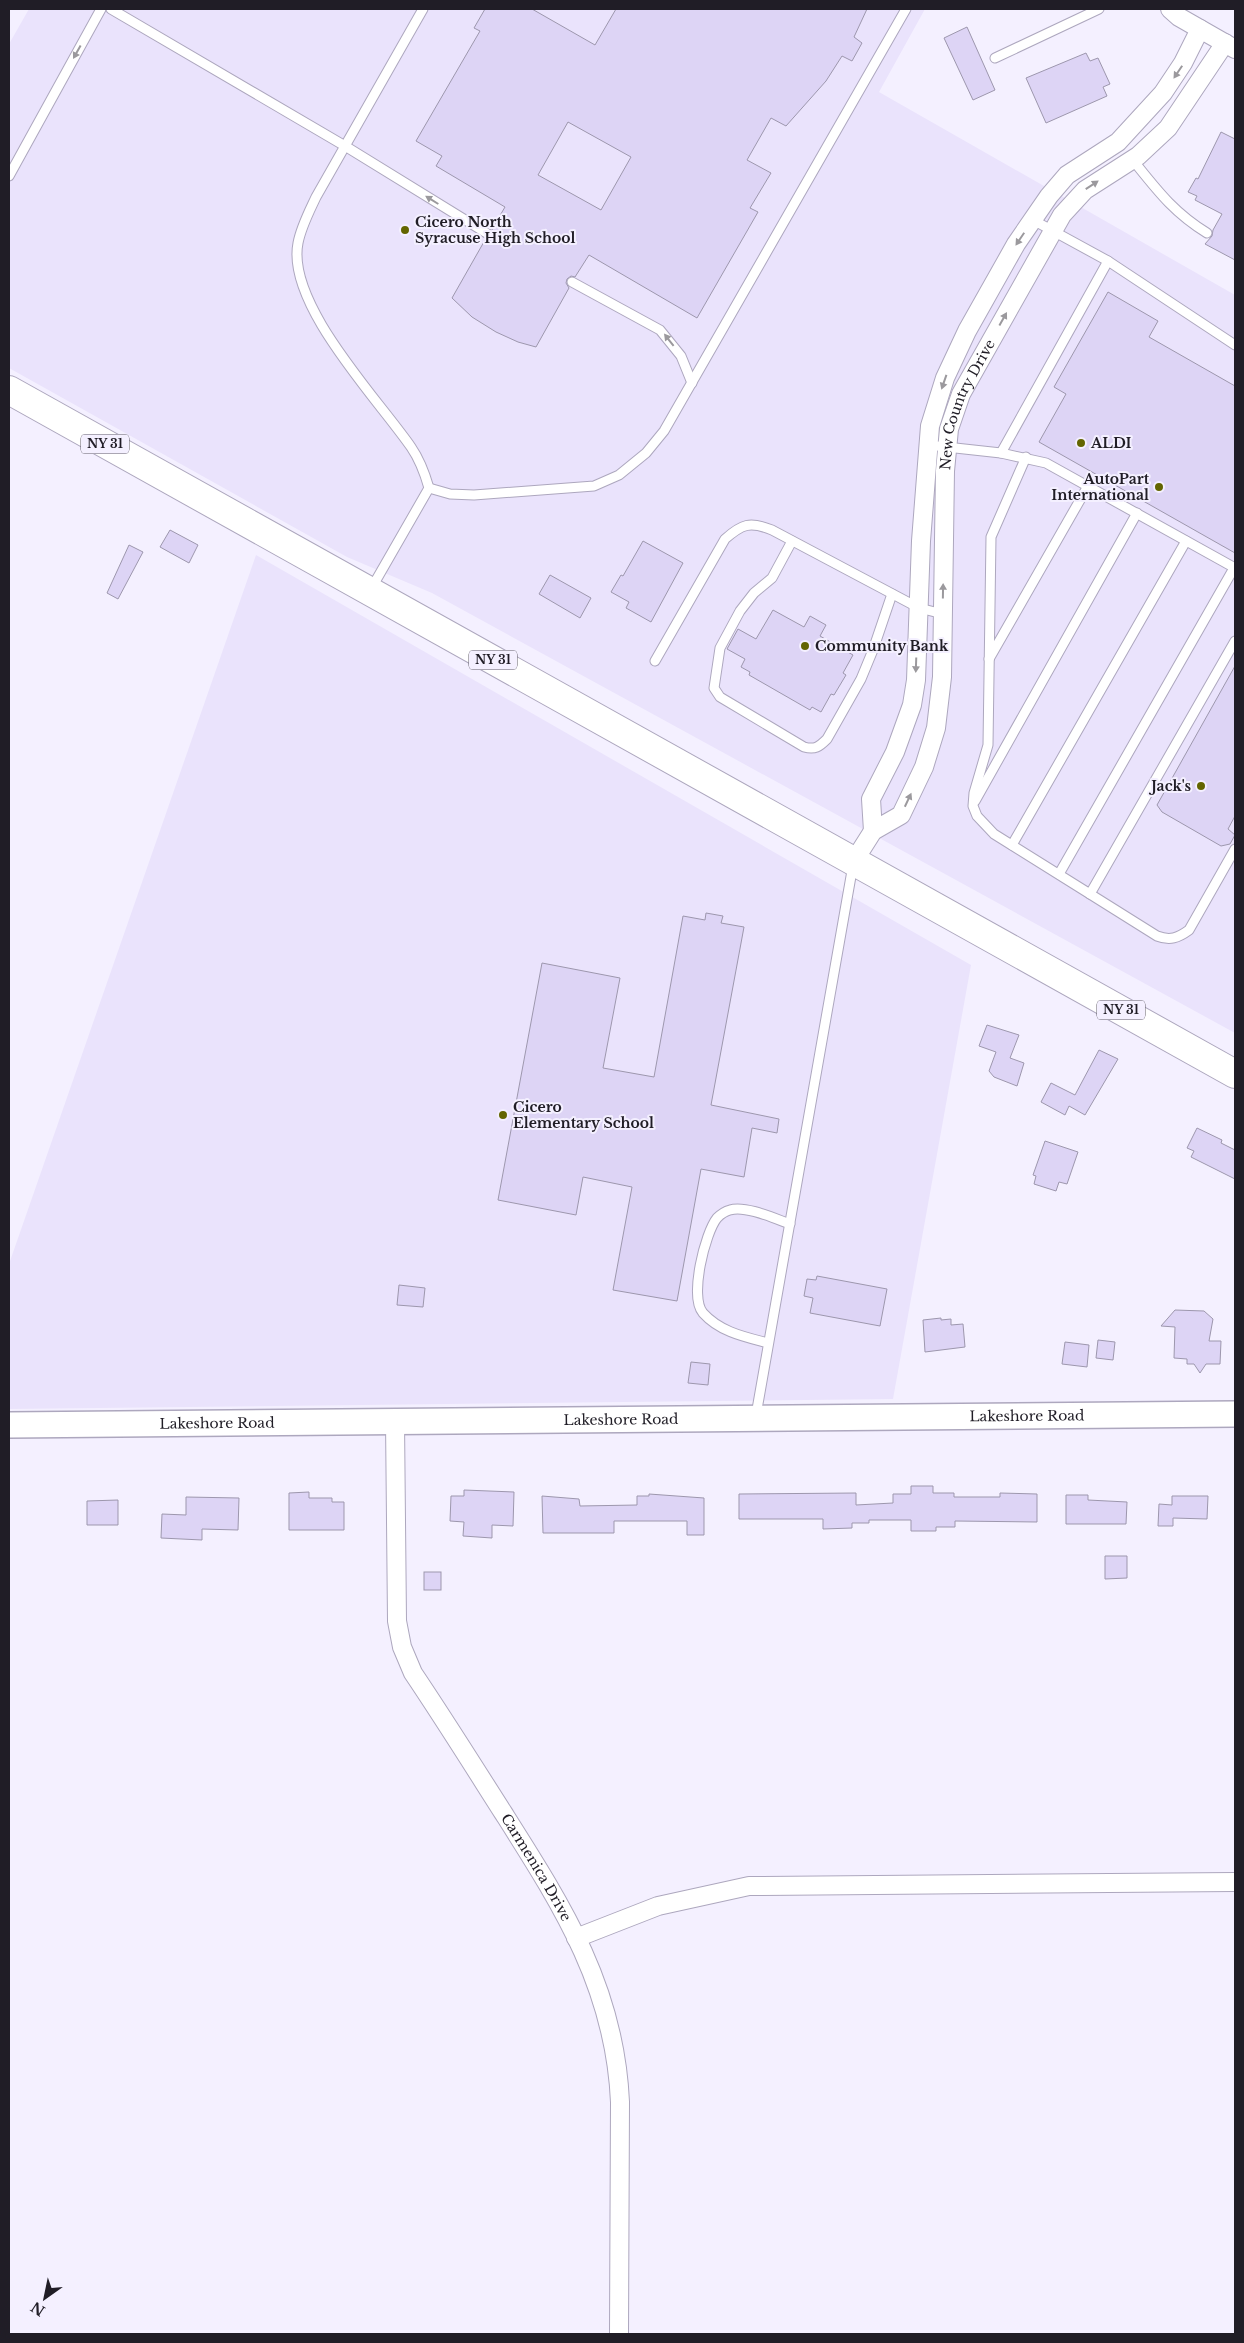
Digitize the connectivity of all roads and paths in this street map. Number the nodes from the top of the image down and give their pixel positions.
1 (101, 9) edge
2 (111, 9) edge
3 (423, 9) edge
4 (906, 9) edge
5 (1099, 9) edge
6 (1170, 9) edge
7 (1200, 29) junction
8 (1230, 46) edge
9 (995, 58) dead end
10 (345, 146) junction
11 (1132, 160) junction
12 (9, 176) edge
13 (1033, 220) junction
14 (1054, 230) junction
15 (1207, 233) dead end
16 (488, 234) dead end
17 (1108, 261) junction
18 (572, 282) dead end
19 (1235, 345) edge
20 (692, 383) junction
21 (9, 390) edge
22 (928, 445) junction
23 (947, 447) junction
24 (1001, 453) junction
25 (1026, 458) junction
26 (1088, 486) junction
27 (429, 488) junction
28 (1137, 513) junction
29 (792, 541) junction
30 (1186, 541) junction
31 (1235, 568) edge
32 (370, 592) junction
33 (892, 594) junction
34 (919, 608) junction
35 (943, 614) junction
36 (1235, 641) edge
37 (655, 661) dead end
38 (988, 661) junction
39 (972, 806) junction
40 (873, 831) junction
41 (1012, 845) junction
42 (1235, 849) edge
43 (854, 861) junction
44 (1059, 874) junction
45 (1090, 894) junction
46 (1235, 1074) edge
47 (790, 1224) junction
48 (768, 1343) junction
49 (1235, 1414) edge
50 (755, 1418) junction
51 (395, 1421) junction
52 (9, 1424) edge
53 (1235, 1882) edge
54 (576, 1938) junction
55 (620, 2334) edge

1 -> 12 lane
2 - 10 lane
3 - 10 lane
4 - 20 lane
5 - 9 lane
6 - 7 street, New Country Drive
7 - 8 street, New Country Drive
7 -> 13 street, New Country Drive
8 - 11 street, New Country Drive
16 -> 10 lane
10 - 27 lane
14 -> 11 street, New Country Drive
11 - 15 lane
13 - 14 lane
13 -> 22 street, New Country Drive
14 - 17 lane
23 -> 14 street, New Country Drive
17 - 19 lane
17 - 24 lane
20 -> 18 lane
20 - 27 lane
21 - 32 main road, NY 31
22 - 23 lane
22 - 34 street, New Country Drive
23 - 24 lane
35 -> 23 street, New Country Drive
24 - 25 lane
25 - 26 lane
25 - 38 lane
26 - 28 lane
26 - 38 lane
27 - 32 lane
28 - 30 lane
28 - 39 lane
29 - 33 lane
29 - 33 lane
29 - 37 lane
30 - 31 lane
30 - 41 lane
31 - 44 lane
32 - 43 main road, NY 31
33 - 34 lane
34 - 35 lane
34 -> 40 street, New Country Drive
40 -> 35 street, New Country Drive
36 - 45 lane
38 - 39 lane
39 - 41 lane
40 - 43 street, New Country Drive
41 - 44 lane
42 - 45 lane
43 - 46 main road, NY 31
43 - 47 lane
44 - 45 lane
47 - 48 lane
47 - 48 lane
48 - 50 lane
49 - 50 street, Lakeshore Road
50 - 51 street, Lakeshore Road
51 - 52 street, Lakeshore Road
51 - 54 street, Carmenica Drive
53 - 54 street
54 - 55 street, Carmenica Drive

